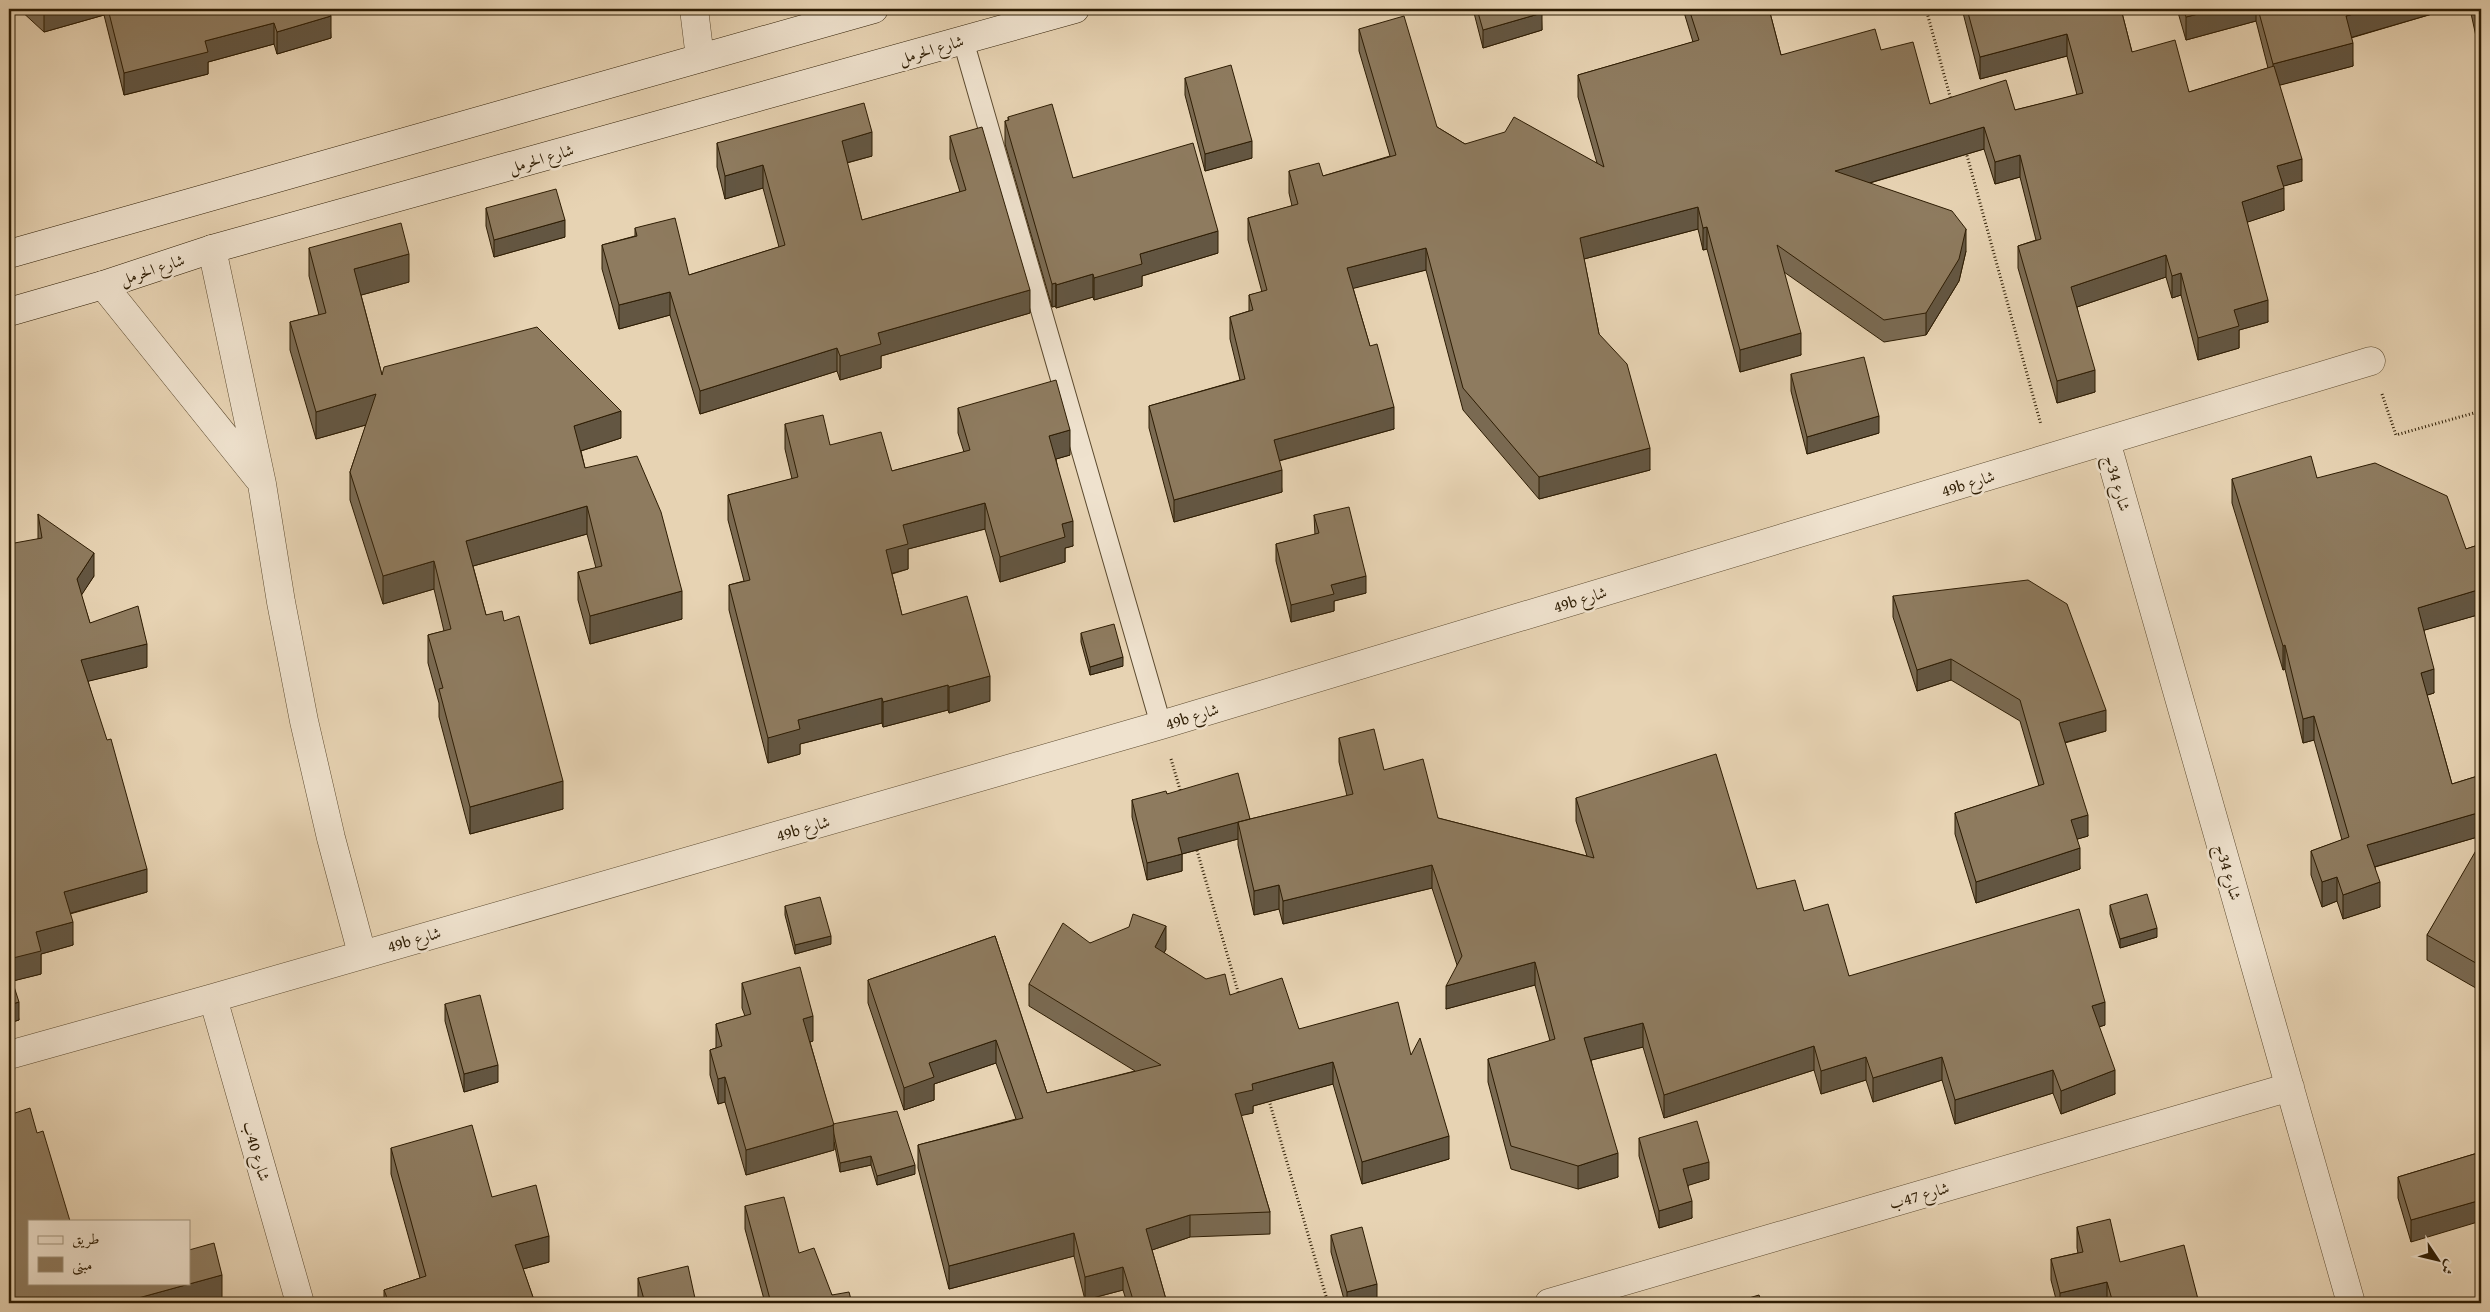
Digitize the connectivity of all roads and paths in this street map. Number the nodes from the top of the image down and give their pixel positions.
1 (694, 9) edge
2 (874, 9) edge
3 (1075, 9) edge
4 (1926, 9) edge
5 (963, 40) junction
6 (700, 58) junction
7 (1952, 104) edge
8 (1963, 143) edge
9 (212, 249) junction
10 (9, 254) edge
11 (103, 285) junction
12 (9, 312) edge
13 (2371, 361) joint
14 (2481, 411) edge
15 (2106, 441) junction
16 (2050, 458) junction
17 (262, 484) junction
18 (1161, 725) junction
19 (1183, 801) edge
20 (1194, 839) edge
21 (362, 954) junction
22 (213, 998) junction
23 (1240, 1000) edge
24 (9, 1055) edge
25 (2290, 1088) junction
26 (1268, 1095) edge
27 (300, 1303) edge
28 (1328, 1303) edge
29 (1549, 1303) edge
30 (2351, 1303) edge

1 - 6 street
2 - 6 street
3 - 5 street, شارع الحرمل
4 - 7 path
5 - 9 street, شارع الحرمل
5 - 18 lane
6 - 10 street
8 - 16 path
9 - 11 street, شارع الحرمل
9 - 17 street
11 - 12 street, شارع الحرمل
11 - 17 street
13 - 14 path
13 - 15 street, 49b شارع
15 - 16 street, 49b شارع
15 - 25 street, شارع 34ج
16 - 18 street, 49b شارع
17 - 21 street
18 - 19 path
18 - 21 street, 49b شارع
20 - 23 path
21 - 22 street, 49b شارع
22 - 24 street, 49b شارع
22 - 27 street, شارع 40ب
25 - 29 street, شارع 47ب
25 - 30 street, شارع 34ج
26 - 28 path

